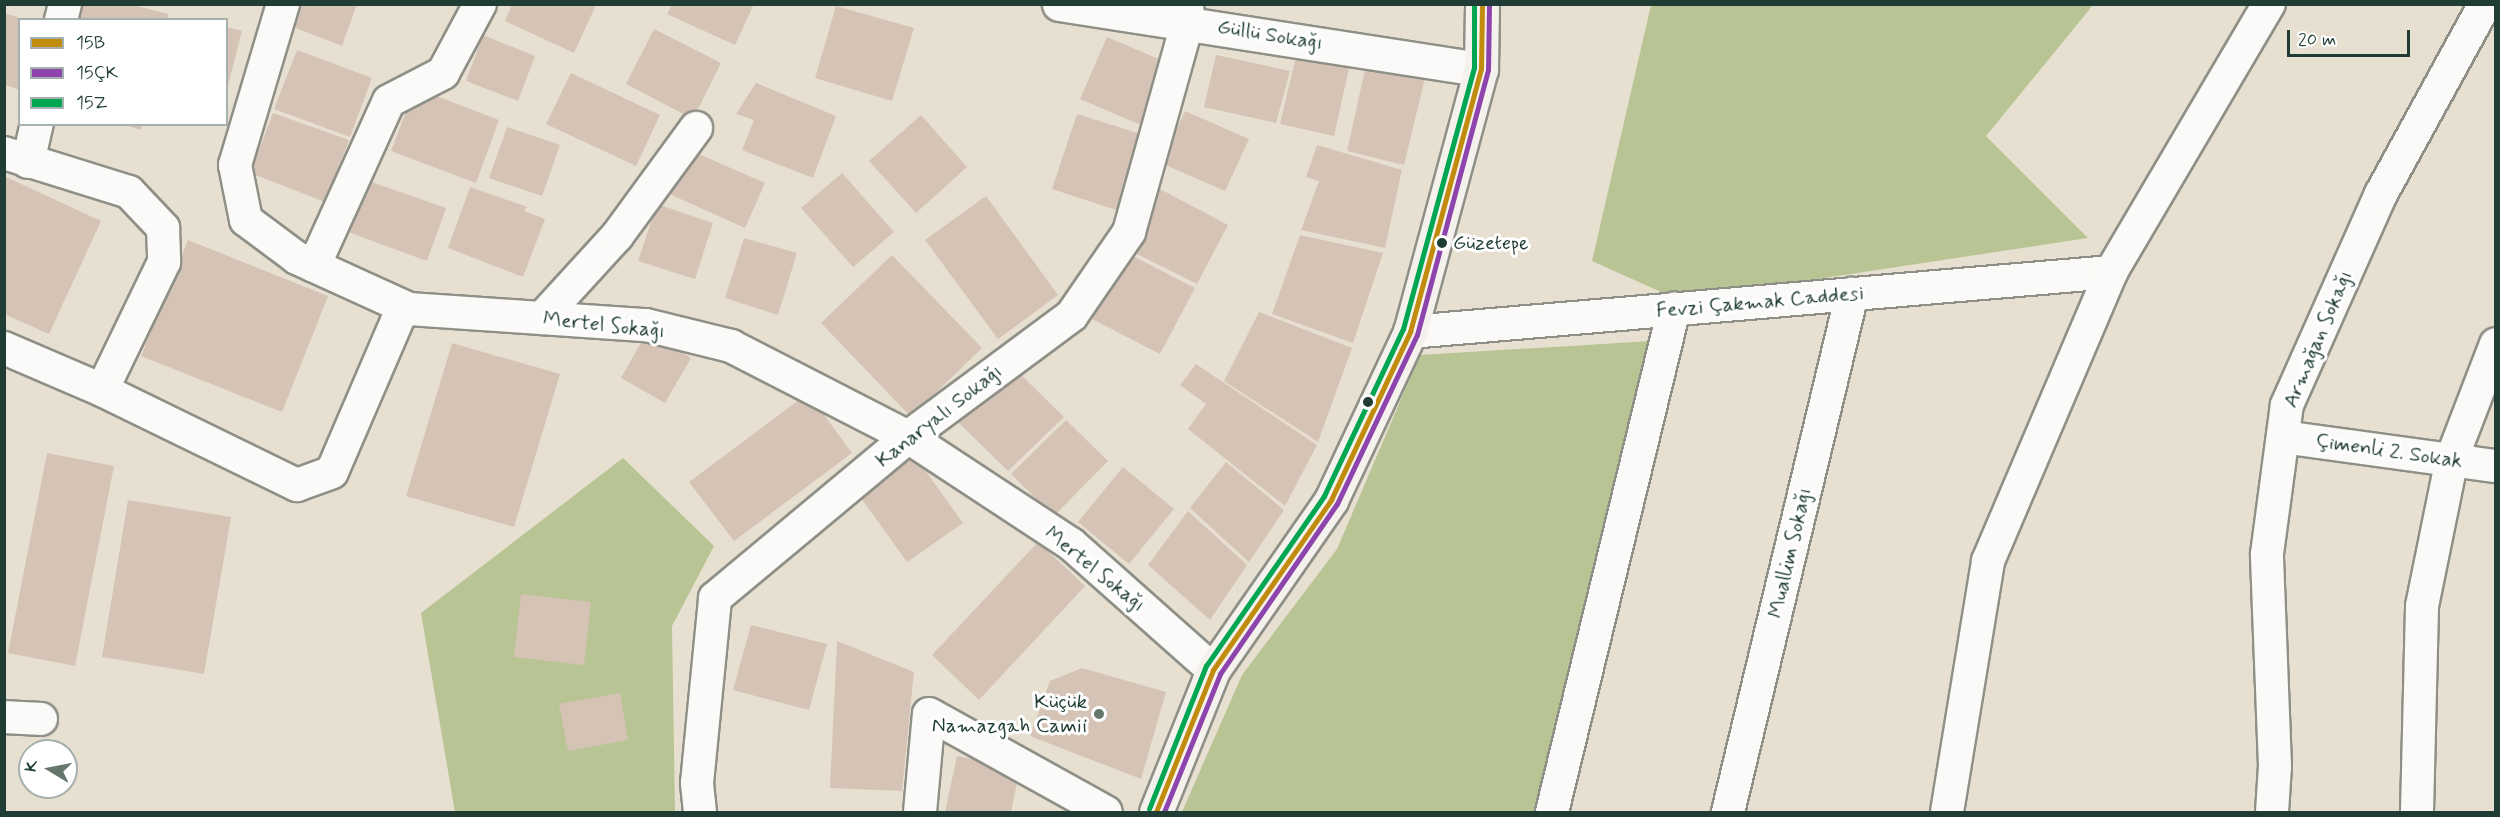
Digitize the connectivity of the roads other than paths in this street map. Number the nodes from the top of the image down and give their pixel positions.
1 (283, 4) edge
2 (480, 4) edge
3 (1059, 4) edge
4 (1482, 4) edge
5 (2269, 4) edge
6 (2484, 4) edge
7 (1187, 13) edge
8 (1481, 69) junction
9 (36, 126) edge
10 (696, 128) dead end
11 (16, 158) edge
12 (314, 266) junction
13 (2110, 272) junction
14 (1852, 294) junction
15 (403, 307) junction
16 (1674, 309) junction
17 (542, 318) junction
18 (1410, 332) junction
19 (2496, 344) edge
20 (4, 348) edge
21 (102, 390) junction
22 (908, 437) junction
23 (2283, 437) junction
24 (2452, 458) junction
25 (2496, 466) edge
26 (1213, 670) junction
27 (4, 717) edge
28 (42, 719) dead end
29 (700, 813) edge
30 (920, 813) edge
31 (1106, 813) edge
32 (1156, 813) edge
33 (1552, 813) edge
34 (1728, 813) edge
35 (1947, 813) edge
36 (2272, 813) edge
37 (2417, 813) edge

1 - 12 street, Mertel Sokağı
2 - 12 street
3 - 7 street, Güllü Sokağı
4 - 8 main road
5 - 13 street
6 - 23 street, Armağan Sokağı
7 - 8 street, Güllü Sokağı
7 - 22 street, Kanaryalı Sokağı
8 - 18 main road
9 - 11 street
10 - 17 street
11 - 21 street
12 - 15 street, Mertel Sokağı
13 - 14 street, Fevzi Çakmak Caddesi
13 - 35 street
14 - 16 street, Fevzi Çakmak Caddesi
14 - 34 street, Muallim Sokağı
15 - 17 street, Mertel Sokağı
15 - 21 street
16 - 18 street, Fevzi Çakmak Caddesi
16 - 33 street
17 - 22 street, Mertel Sokağı
18 - 26 main road
19 - 24 street
20 - 21 street
22 - 26 street, Mertel Sokağı
22 - 29 street, Kanaryalı Sokağı
23 - 24 street, Çimenli 2. Sokak
23 - 36 street, Armağan Sokağı
24 - 25 street, Çimenli 2. Sokak
24 - 37 street
26 - 32 main road
27 - 28 street
30 - 31 street

